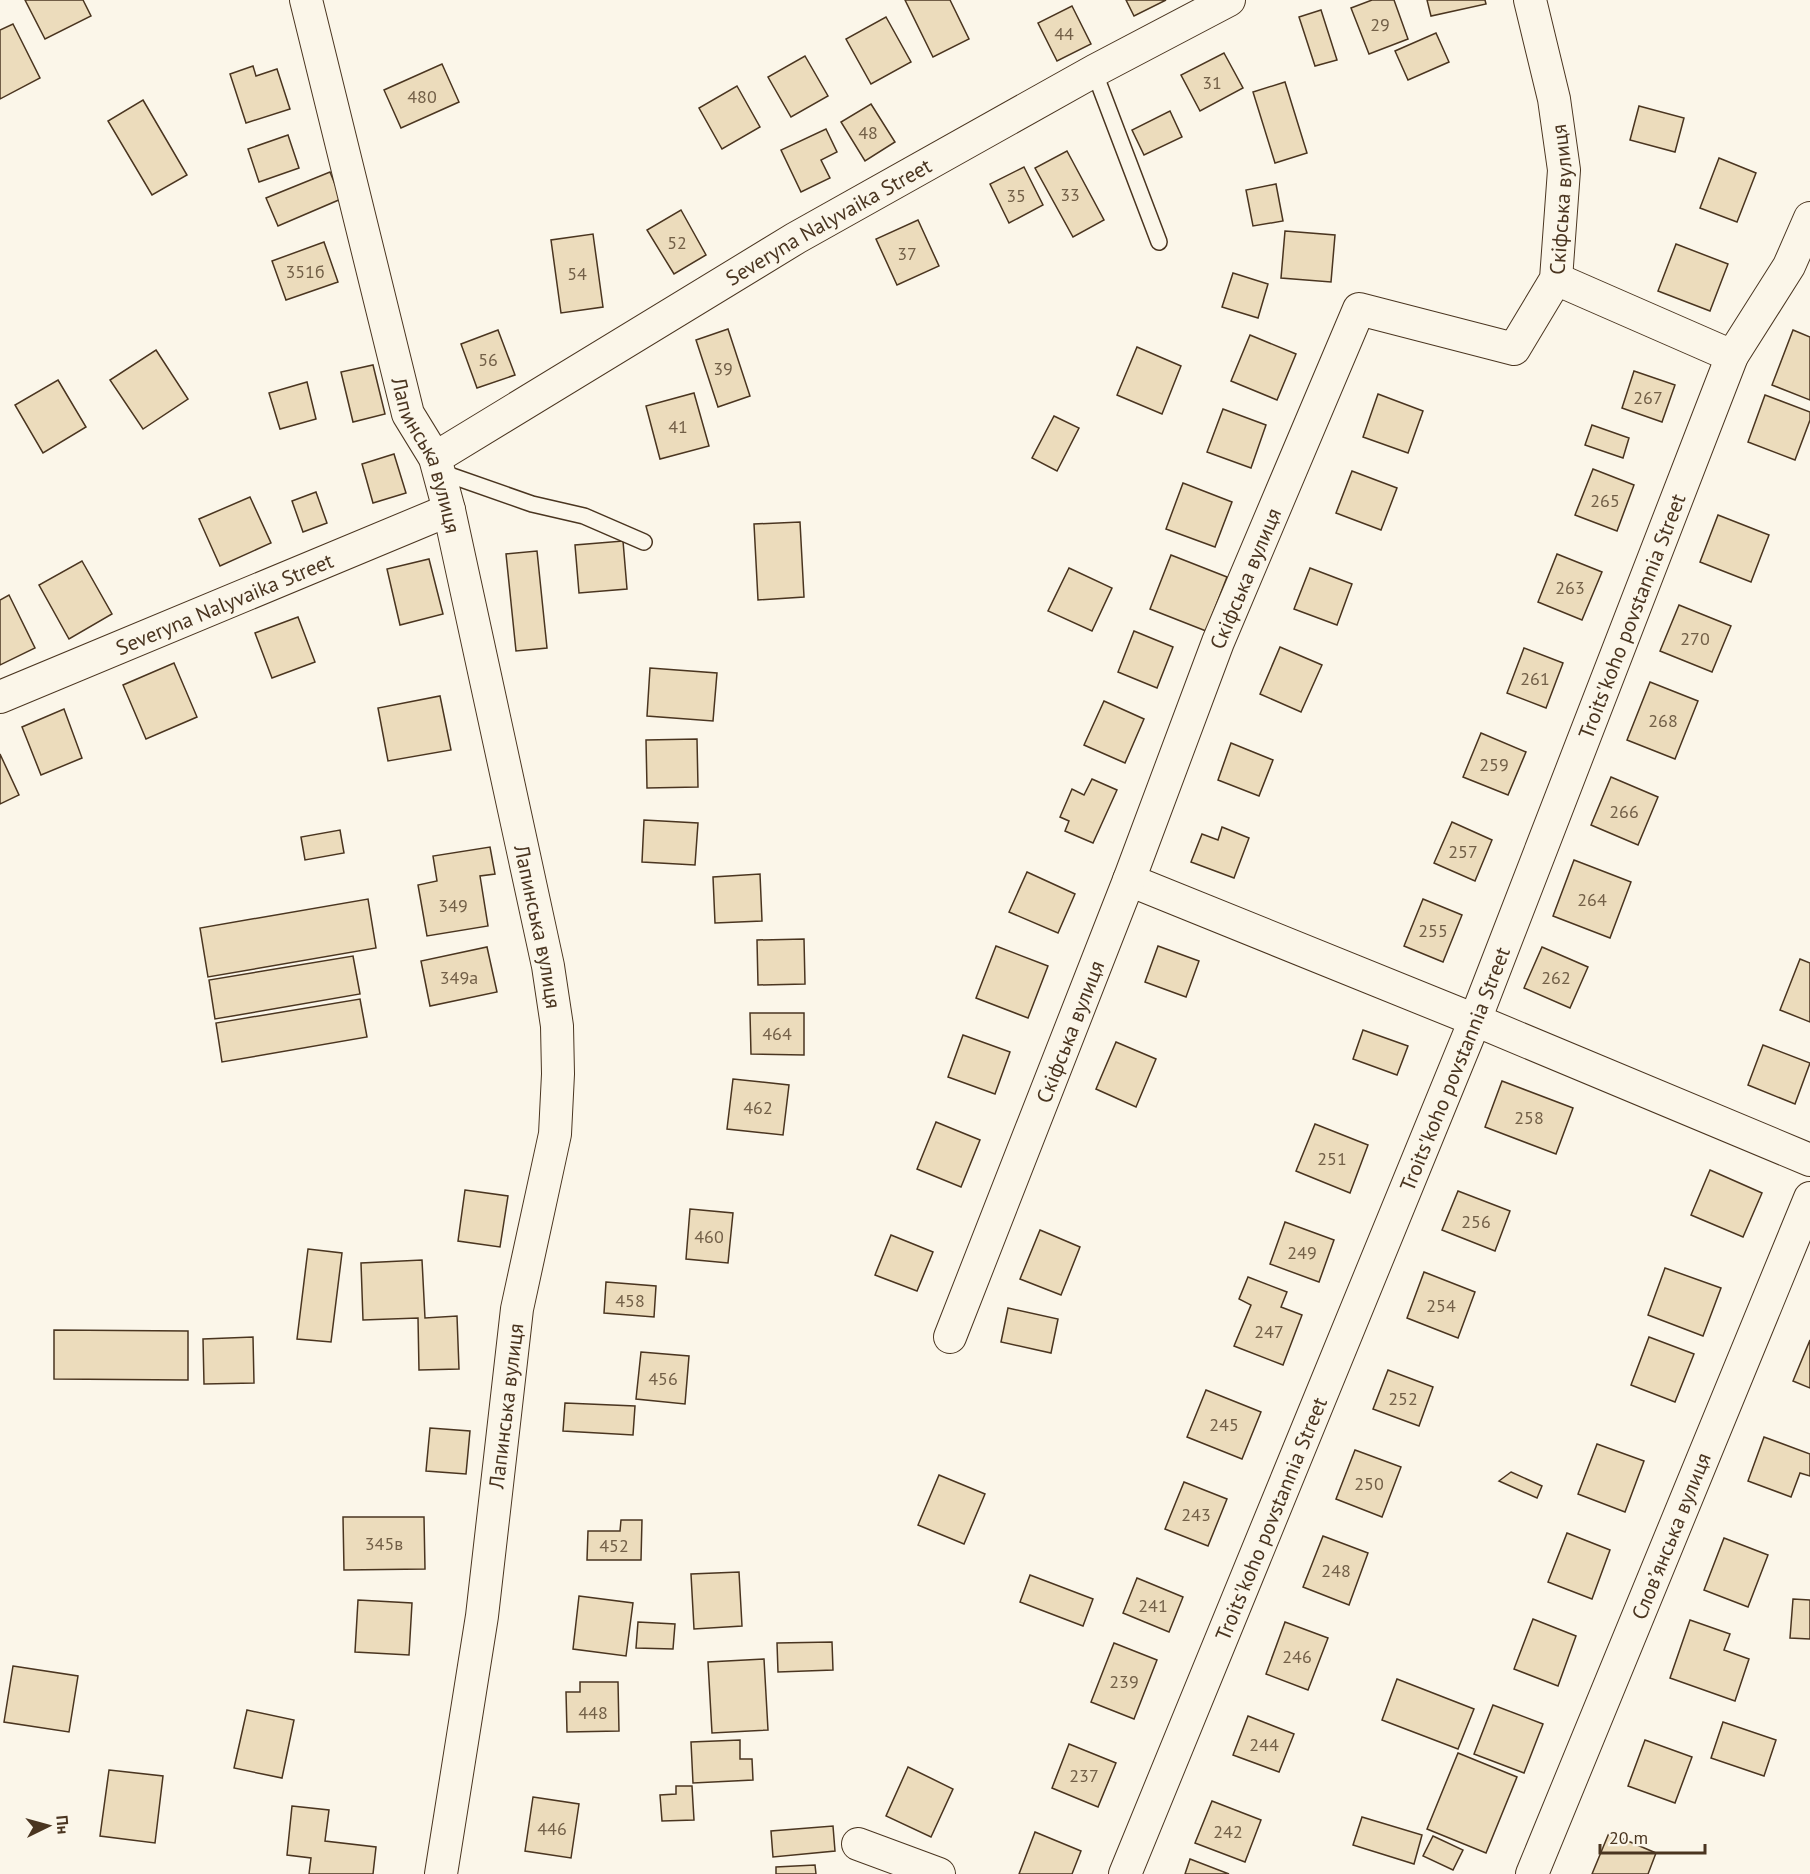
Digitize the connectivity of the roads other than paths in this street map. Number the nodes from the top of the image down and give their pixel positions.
1 (306, 0) edge
2 (1229, 0) edge
3 (1530, 0) edge
4 (1094, 71) junction
5 (1810, 218) edge
6 (1160, 242) dead end
7 (1799, 265) edge
8 (1556, 279) junction
9 (1732, 356) junction
10 (436, 465) junction
11 (449, 510) junction
12 (644, 542) dead end
13 (0, 697) edge
14 (1129, 880) junction
15 (1475, 1020) junction
16 (1810, 1160) edge
17 (1810, 1198) edge
18 (950, 1337) dead end
19 (858, 1844) dead end
20 (441, 1874) edge
21 (939, 1874) edge
22 (1125, 1874) edge
23 (1532, 1874) edge

1 - 10 street, Лапинська вулиця
2 - 4 street, Severyna Nalyvaika Street
3 - 8 street, Скіфська вулиця
4 - 6 lane
4 - 10 street, Severyna Nalyvaika Street
5 - 7 street, Troits'koho povstannia Street
7 - 9 street, Troits'koho povstannia Street
8 - 9 street
8 - 14 street, Скіфська вулиця
9 - 15 street, Troits'koho povstannia Street
10 - 11 street, Лапинська вулиця
10 - 12 lane
11 - 13 street, Severyna Nalyvaika Street
11 - 20 street, Лапинська вулиця
14 - 15 street
14 - 18 street, Скіфська вулиця
15 - 16 street
15 - 22 street, Troits'koho povstannia Street
17 - 23 street, Словʼянська вулиця
19 - 21 street

